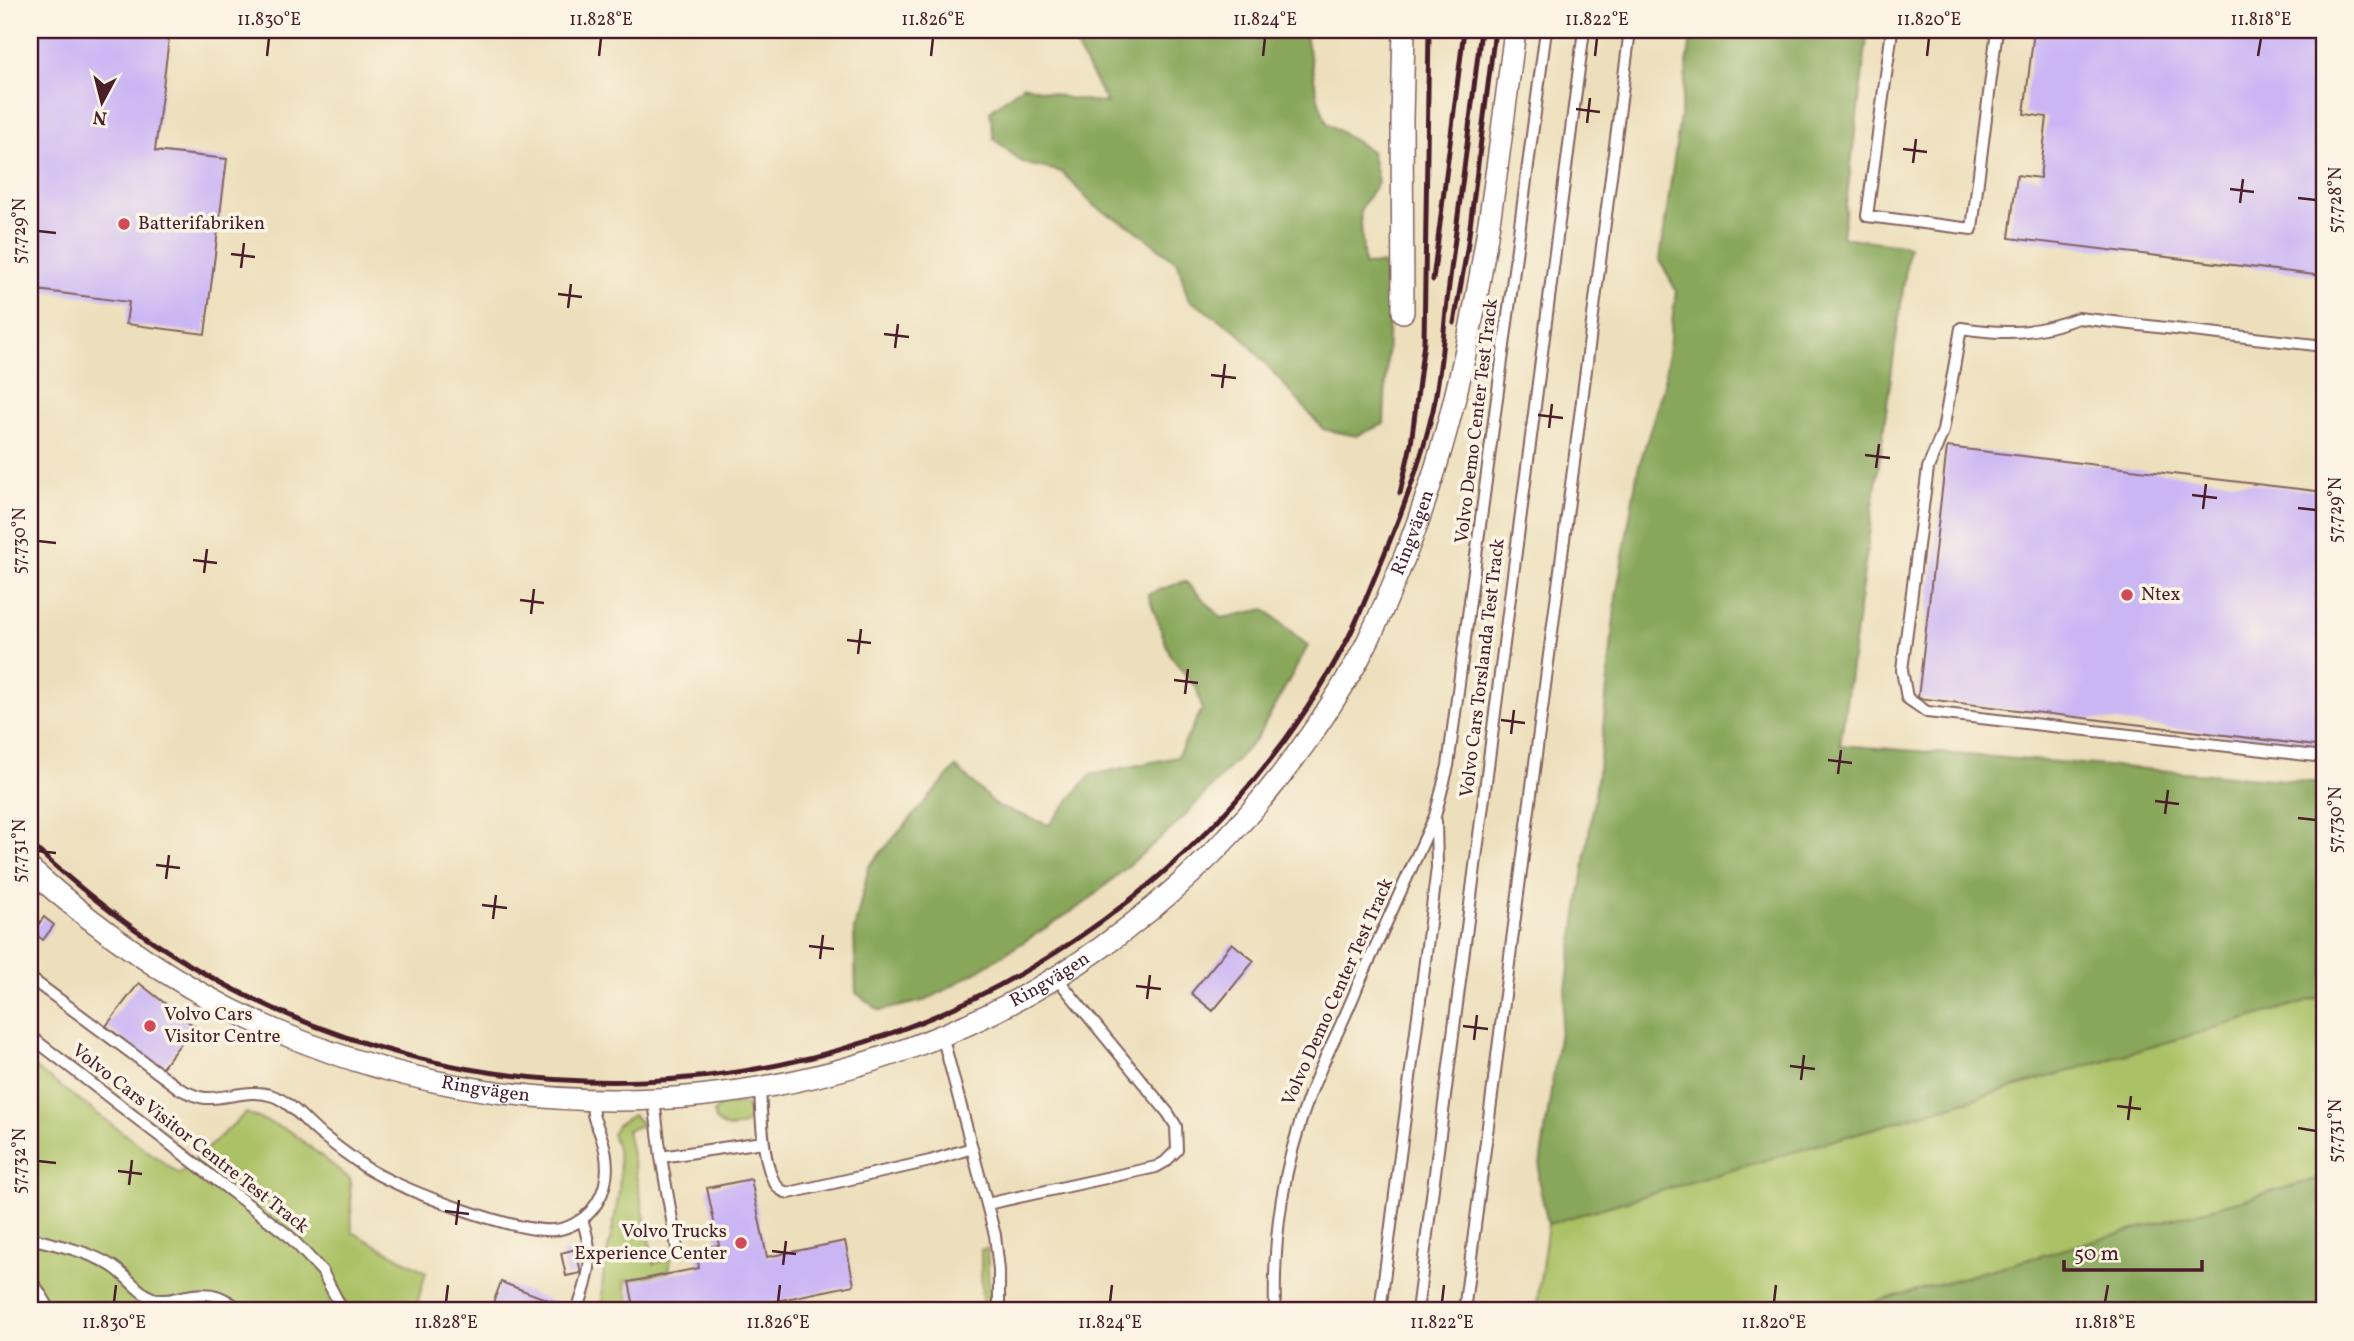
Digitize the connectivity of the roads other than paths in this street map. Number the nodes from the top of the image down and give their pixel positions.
1 (1404, 30) edge
2 (1515, 30) edge
3 (1546, 30) edge
4 (1584, 30) edge
5 (1630, 30) edge
6 (1892, 30) edge
7 (1997, 30) edge
8 (1404, 312) dead end
9 (2324, 346) edge
10 (2324, 757) edge
11 (1435, 816) junction
12 (30, 869) edge
13 (1056, 976) junction
14 (30, 978) edge
15 (942, 1035) junction
16 (30, 1036) edge
17 (760, 1087) junction
18 (654, 1100) junction
19 (593, 1101) junction
20 (763, 1142) junction
21 (972, 1148) junction
22 (661, 1157) junction
23 (987, 1204) junction
24 (582, 1219) junction
25 (30, 1238) edge
26 (678, 1254) dead end
27 (30, 1280) edge
28 (51, 1311) edge
29 (242, 1311) edge
30 (343, 1311) edge
31 (577, 1311) edge
32 (999, 1311) edge
33 (1275, 1311) edge
34 (1380, 1311) edge
35 (1417, 1311) edge
36 (1464, 1311) edge

1 - 8 street
2 - 13 street, Ringvägen
3 - 11 lane, Volvo Demo Center Test Track
4 - 35 lane, Volvo Cars Torslanda Test Track
5 - 36 lane
6 - 7 lane
9 - 10 lane
11 - 33 lane, Volvo Demo Center Test Track
11 - 34 lane, Volvo Demo Center Test Track
12 - 19 street, Ringvägen
13 - 15 street, Ringvägen
13 - 23 lane
14 - 24 lane
15 - 17 street, Ringvägen
15 - 21 lane
16 - 30 lane, Volvo Cars Visitor Centre Test Track
17 - 18 street, Ringvägen
17 - 20 lane
18 - 19 street, Ringvägen
18 - 22 lane
19 - 24 lane
20 - 21 lane
20 - 22 lane
21 - 23 lane
22 - 26 lane
23 - 32 lane
24 - 31 lane
25 - 29 lane
27 - 28 lane

